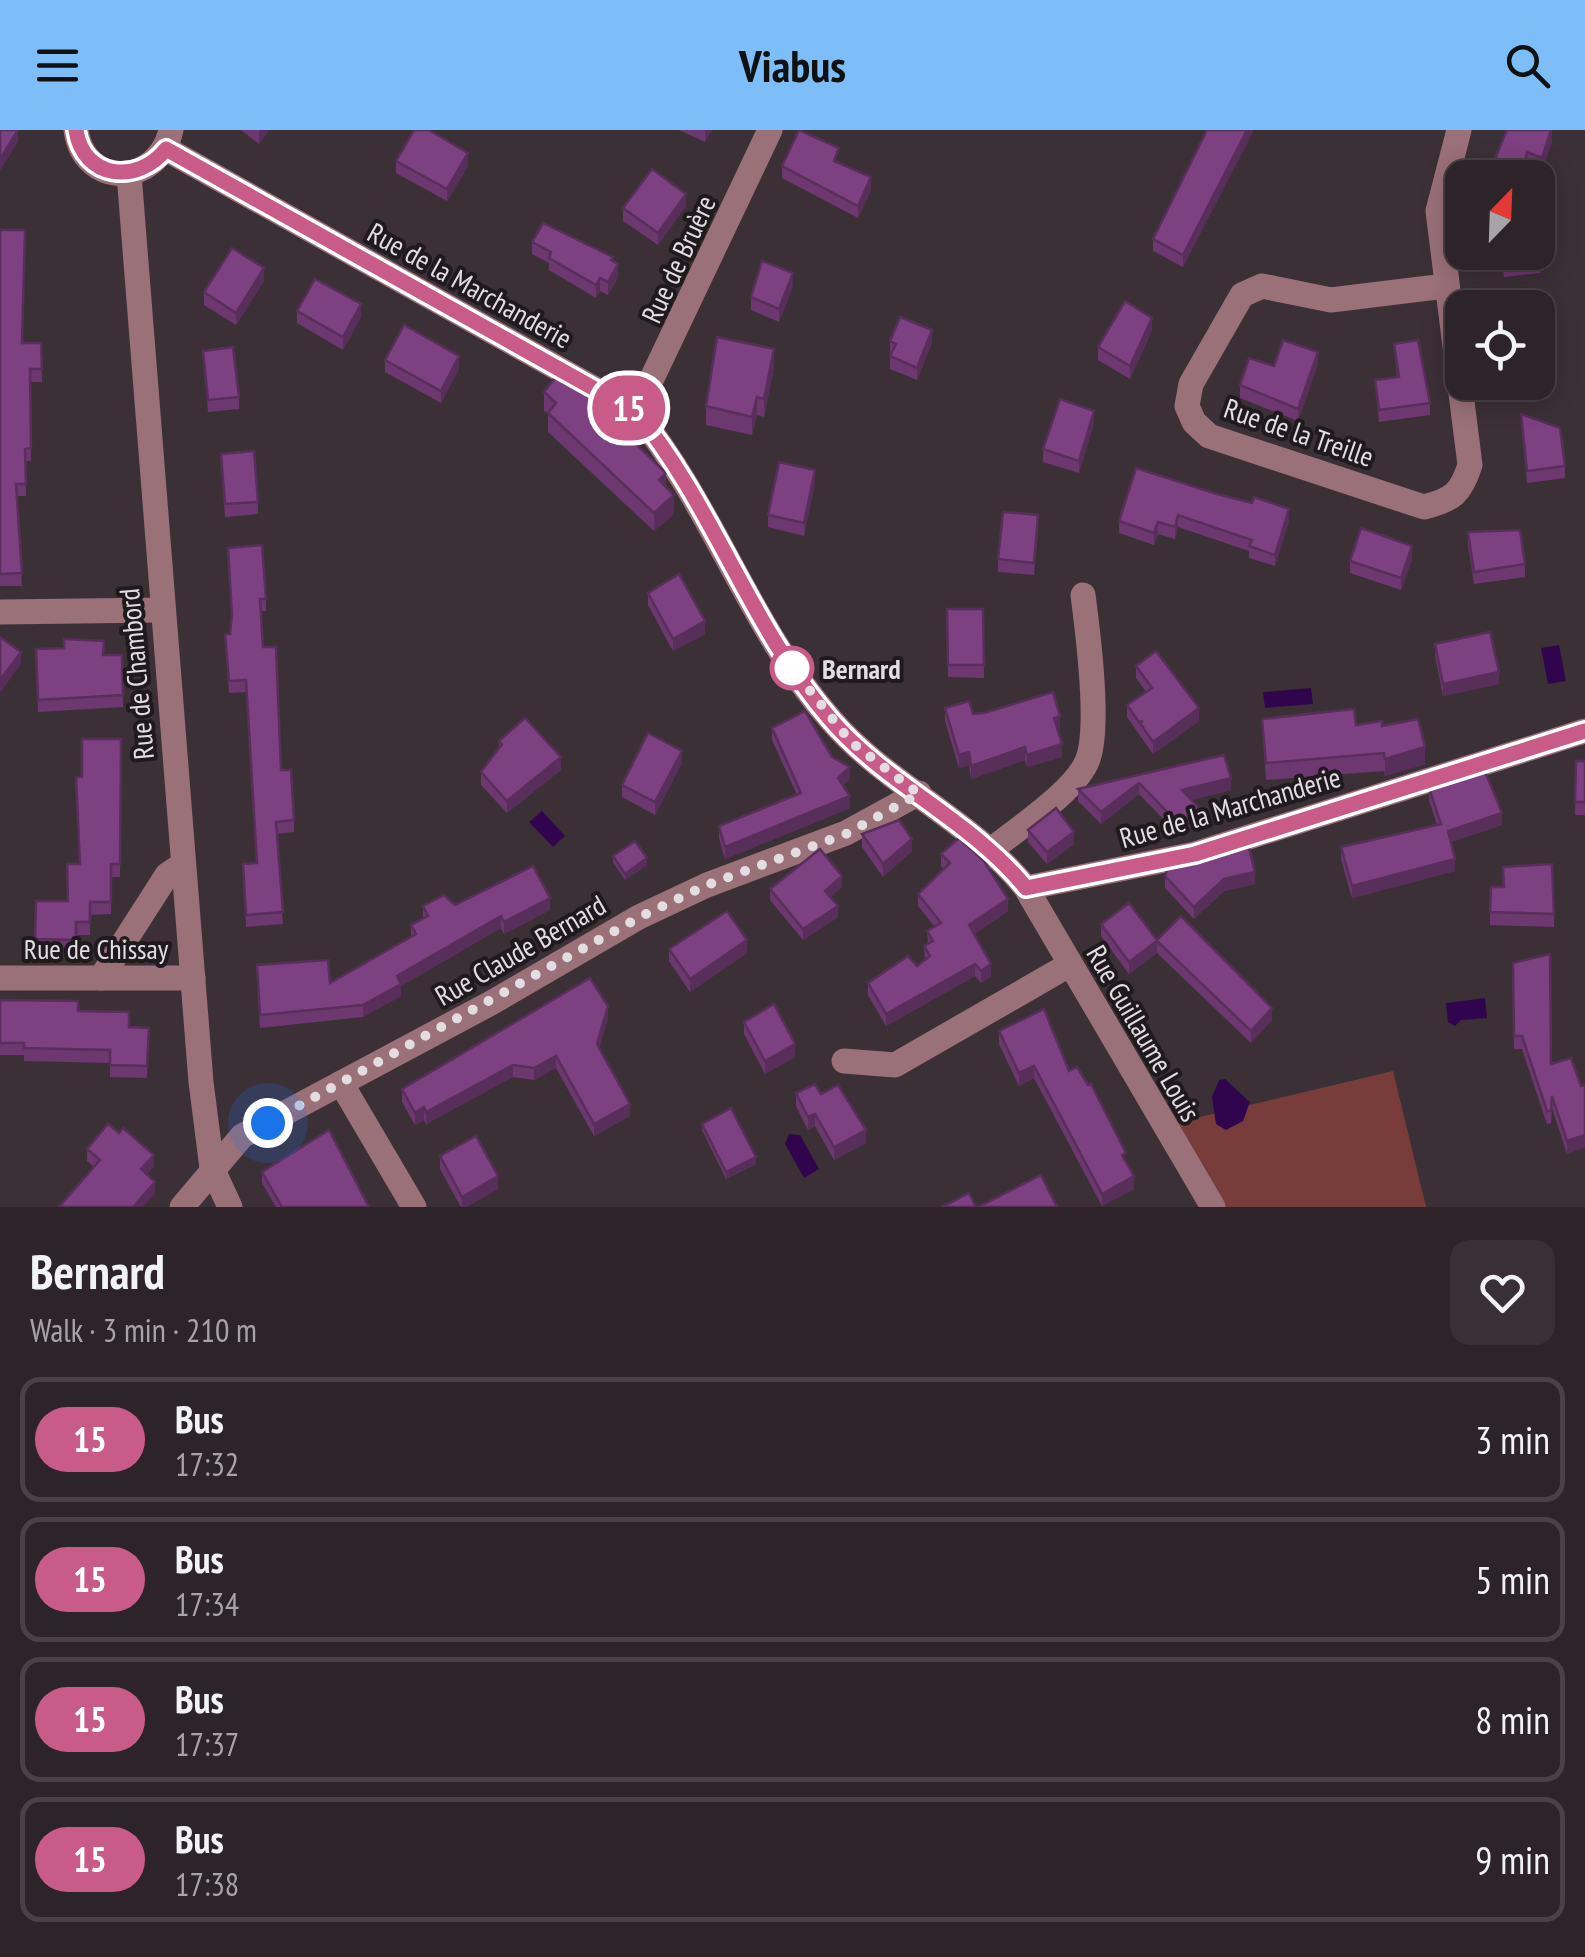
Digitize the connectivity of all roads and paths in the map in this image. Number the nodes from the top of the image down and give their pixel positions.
1 (76, 130) edge
2 (770, 130) edge
3 (1459, 130) edge
4 (168, 139) edge
5 (129, 174) junction
6 (1445, 286) junction
7 (636, 412) junction
8 (1083, 595) dead end
9 (160, 610) junction
10 (0, 612) edge
11 (1585, 731) edge
12 (919, 794) junction
13 (991, 850) junction
14 (182, 864) junction
15 (1026, 888) junction
16 (1070, 965) junction
17 (0, 978) edge
18 (101, 978) junction
19 (192, 978) junction
20 (844, 1061) dead end
21 (341, 1083) junction
22 (212, 1168) junction
23 (1206, 1204) edge
24 (182, 1207) edge
25 (230, 1207) edge
26 (414, 1207) edge

1 - 5 street
2 - 7 street, Rue de Bruère
3 - 6 street, Rue de la Treille
4 - 5 street
4 - 7 street, Rue de la Marchanderie
5 - 9 street, Rue de Chambord
6 - 6 street, Rue de la Treille
7 - 12 street, Rue de la Marchanderie
8 - 13 street
9 - 10 street
9 - 14 street, Rue de Chambord
11 - 15 street, Rue de la Marchanderie
12 - 13 street, Rue de la Marchanderie
12 - 21 street, Rue Claude Bernard
13 - 15 street, Rue de la Marchanderie
14 - 18 street
14 - 19 street, Rue de Chambord
15 - 16 street, Rue Guillaume Louis
16 - 20 street
16 - 23 street, Rue Guillaume Louis
17 - 18 street, Rue de Chissay
18 - 19 street, Rue de Chissay
19 - 22 street, Rue de Chambord
21 - 22 street, Rue Claude Bernard
21 - 26 street
22 - 24 street, Rue Claude Bernard
22 - 25 street, Rue de Chambord

